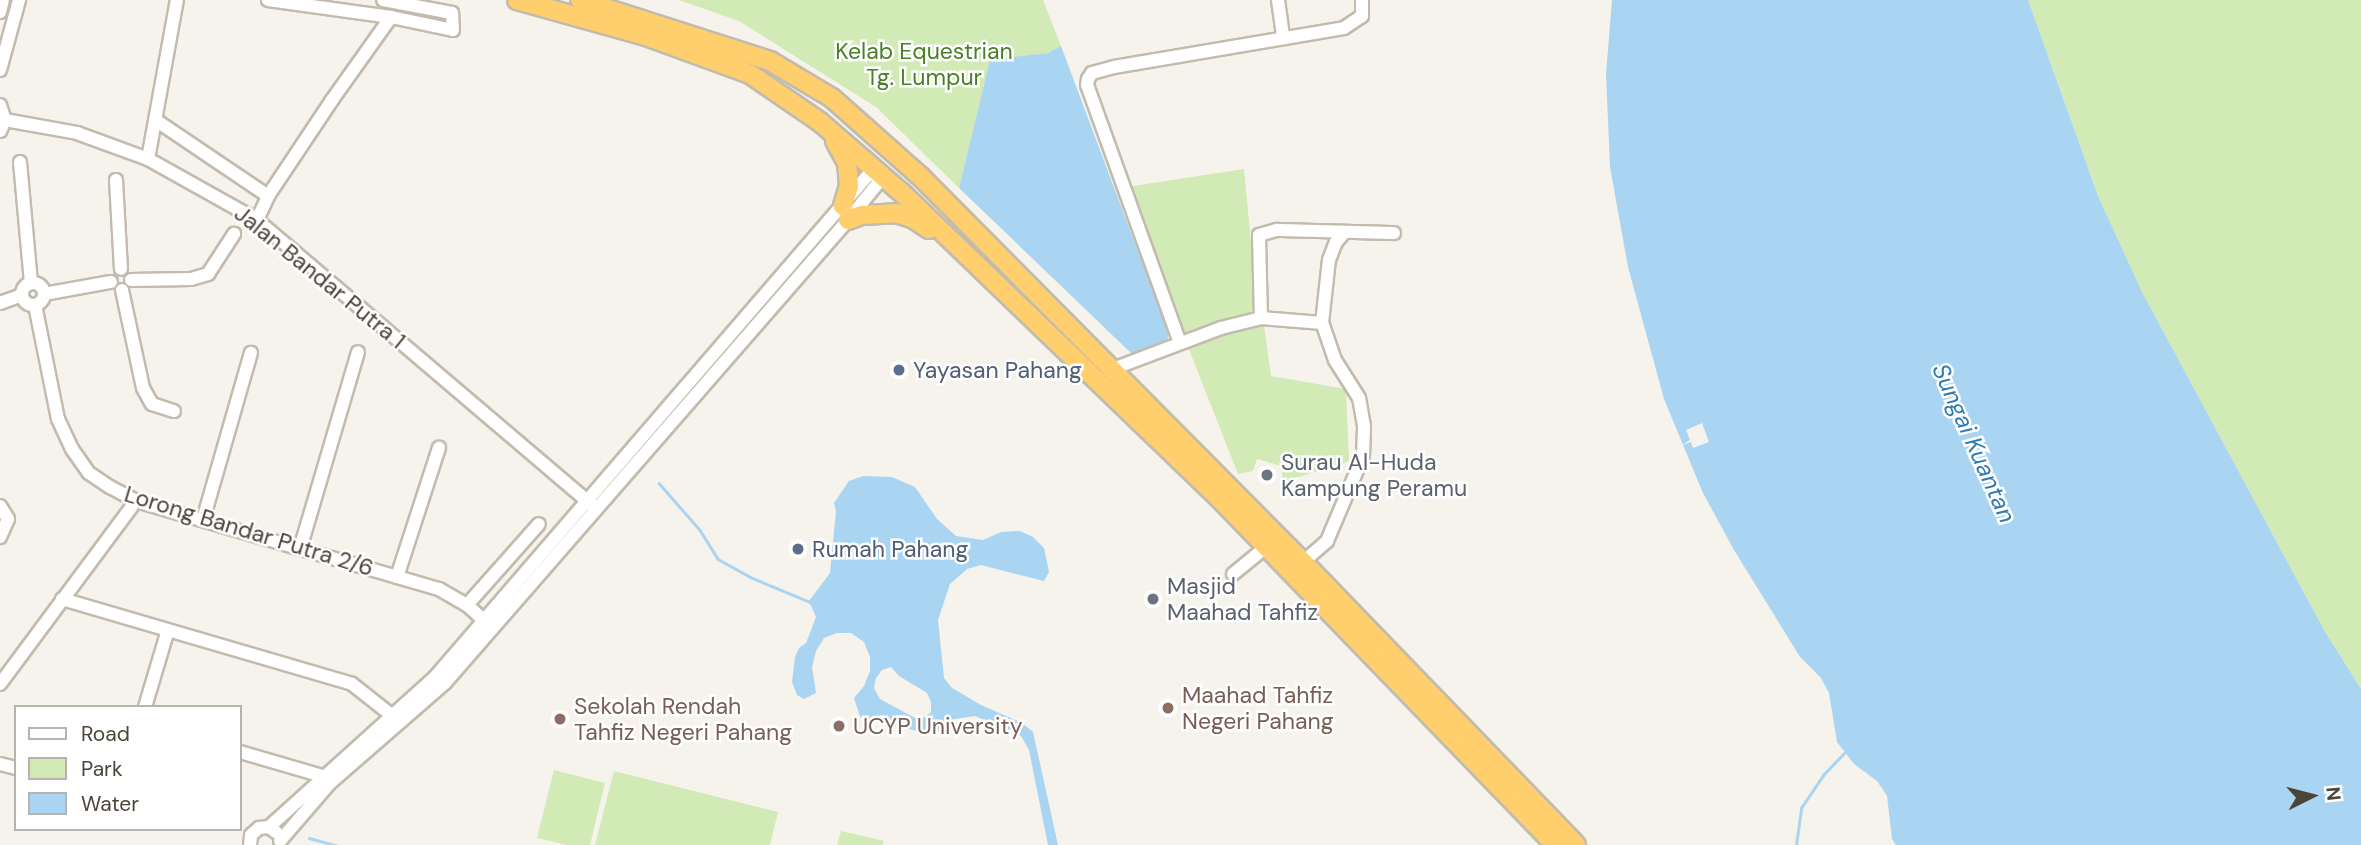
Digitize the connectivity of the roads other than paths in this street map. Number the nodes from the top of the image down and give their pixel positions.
1 (3, 0) edge
2 (19, 0) edge
3 (177, 0) edge
4 (268, 0) edge
5 (383, 0) edge
6 (517, 0) edge
7 (580, 0) edge
8 (611, 0) edge
9 (1278, 0) edge
10 (1362, 0) edge
11 (309, 2) edge
12 (0, 12) edge
13 (391, 17) junction
14 (645, 21) junction
15 (1283, 37) junction
16 (753, 56) junction
17 (0, 70) edge
18 (0, 105) edge
19 (157, 121) junction
20 (820, 122) junction
21 (2, 126) edge
22 (148, 159) junction
23 (20, 162) dead end
24 (880, 173) junction
25 (117, 180) dead end
26 (268, 196) junction
27 (846, 213) junction
28 (257, 220) junction
29 (1394, 233) dead end
30 (234, 234) dead end
31 (1343, 234) junction
32 (959, 247) junction
33 (1005, 262) junction
34 (121, 269) junction
35 (111, 282) junction
36 (31, 284) junction
37 (127, 285) junction
38 (44, 294) junction
39 (22, 295) junction
40 (0, 303) edge
41 (35, 305) junction
42 (1261, 318) junction
43 (1322, 323) junction
44 (1180, 343) junction
45 (358, 352) dead end
46 (251, 353) dead end
47 (1110, 370) junction
48 (174, 411) dead end
49 (439, 448) dead end
50 (136, 500) junction
51 (592, 504) junction
52 (0, 506) edge
53 (203, 520) junction
54 (540, 524) dead end
55 (0, 537) edge
56 (1266, 547) junction
57 (300, 549) junction
58 (1303, 562) junction
59 (1233, 574) dead end
60 (397, 577) junction
61 (62, 599) junction
62 (467, 605) junction
63 (488, 625) junction
64 (168, 630) junction
65 (0, 684) edge
66 (146, 705) edge
67 (395, 719) junction
68 (242, 752) edge
69 (322, 776) junction
70 (269, 827) junction
71 (279, 843) edge
72 (249, 845) edge
73 (1555, 845) edge
74 (1576, 845) edge

1 - 12 street
2 - 17 street
3 - 19 street
4 - 11 street
5 - 13 street
6 - 20 highway
7 - 14 highway
8 - 14 highway
9 - 15 street
10 - 15 street
11 - 13 street
13 - 26 street
14 - 16 highway
15 - 44 street
16 - 24 highway
16 - 33 highway
18 - 21 street
19 - 22 street
19 - 26 street
20 - 24 highway
20 - 27 highway
21 - 22 street, Jalan Bandar Putra 1
22 - 28 street, Jalan Bandar Putra 1
23 - 36 street
24 - 27 street
24 - 32 highway
24 - 33 highway
25 - 34 street
26 - 28 street
27 - 32 highway
27 - 51 street
28 - 51 street, Jalan Bandar Putra 1
29 - 31 street
30 - 37 street
31 - 42 street
31 - 43 street
32 - 56 highway
33 - 47 highway
34 - 35 street
34 - 37 street
35 - 37 street
35 - 38 street
36 - 38 street
36 - 39 street
37 - 48 street
38 - 41 street
39 - 40 street
39 - 41 street
41 - 50 street, Lorong Bandar Putra 2/6
42 - 43 street
42 - 44 street
43 - 58 street
44 - 47 street
45 - 57 street
46 - 53 street
47 - 58 highway
49 - 60 street
50 - 53 street, Lorong Bandar Putra 2/6
50 - 61 street
51 - 63 street
52 - 55 street
53 - 57 street, Lorong Bandar Putra 2/6
54 - 62 street
56 - 59 street
56 - 73 highway
57 - 60 street, Lorong Bandar Putra 2/6
58 - 74 highway
60 - 62 street, Lorong Bandar Putra 2/6
61 - 64 street
61 - 65 street
62 - 63 street, Lorong Bandar Putra 2/6
63 - 67 street
64 - 66 street
64 - 67 street
67 - 69 street
67 - 71 street
68 - 69 street
69 - 70 street
70 - 71 street
70 - 72 street

